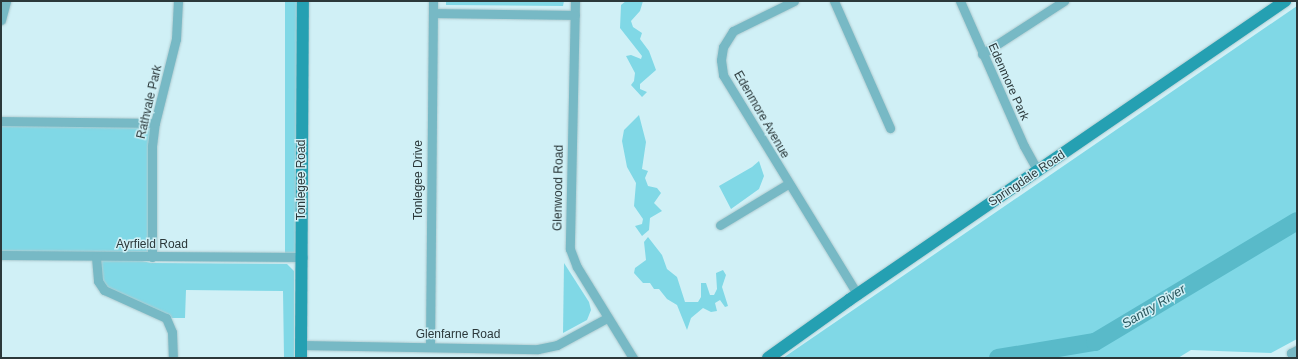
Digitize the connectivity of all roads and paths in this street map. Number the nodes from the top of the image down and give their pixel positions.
1 (6, 1) edge
2 (178, 1) edge
3 (303, 1) edge
4 (433, 1) edge
5 (575, 1) edge
6 (794, 1) edge
7 (834, 1) edge
8 (960, 1) edge
9 (1064, 1) edge
10 (1285, 1) edge
11 (433, 13) junction
12 (575, 15) junction
13 (1, 20) edge
14 (982, 54) junction
15 (1, 121) edge
16 (155, 123) junction
17 (890, 128) dead end
18 (1038, 171) junction
19 (788, 184) junction
20 (720, 225) dead end
21 (1, 255) edge
22 (96, 257) junction
23 (152, 257) junction
24 (303, 257) junction
25 (858, 294) junction
26 (607, 318) junction
27 (301, 345) junction
28 (430, 347) junction
29 (173, 358) edge
30 (301, 358) edge
31 (633, 358) edge
32 (768, 358) edge

1 - 13 street
2 - 16 street, Rathvale Park
3 - 24 street, Tonlegee Road
4 - 11 street, Tonlegee Drive
5 - 12 street, Glenwood Road
6 - 19 street, Edenmore Avenue
7 - 17 street
8 - 14 street, Edenmore Park
9 - 14 street
10 - 18 street, Springdale Road
11 - 12 street
11 - 28 street, Tonlegee Drive
12 - 26 street, Glenwood Road
14 - 18 street, Edenmore Park
15 - 16 street
16 - 23 street, Rathvale Park
18 - 25 street, Springdale Road
19 - 20 street
19 - 25 street, Edenmore Avenue
21 - 22 street, Ayrfield Road
22 - 23 street, Ayrfield Road
22 - 29 street
23 - 24 street, Ayrfield Road
24 - 27 street, Tonlegee Road
25 - 32 street, Springdale Road
26 - 28 street, Glenfarne Road
26 - 31 street, Glenwood Road
27 - 28 street, Glenfarne Road
27 - 30 street, Tonlegee Road

